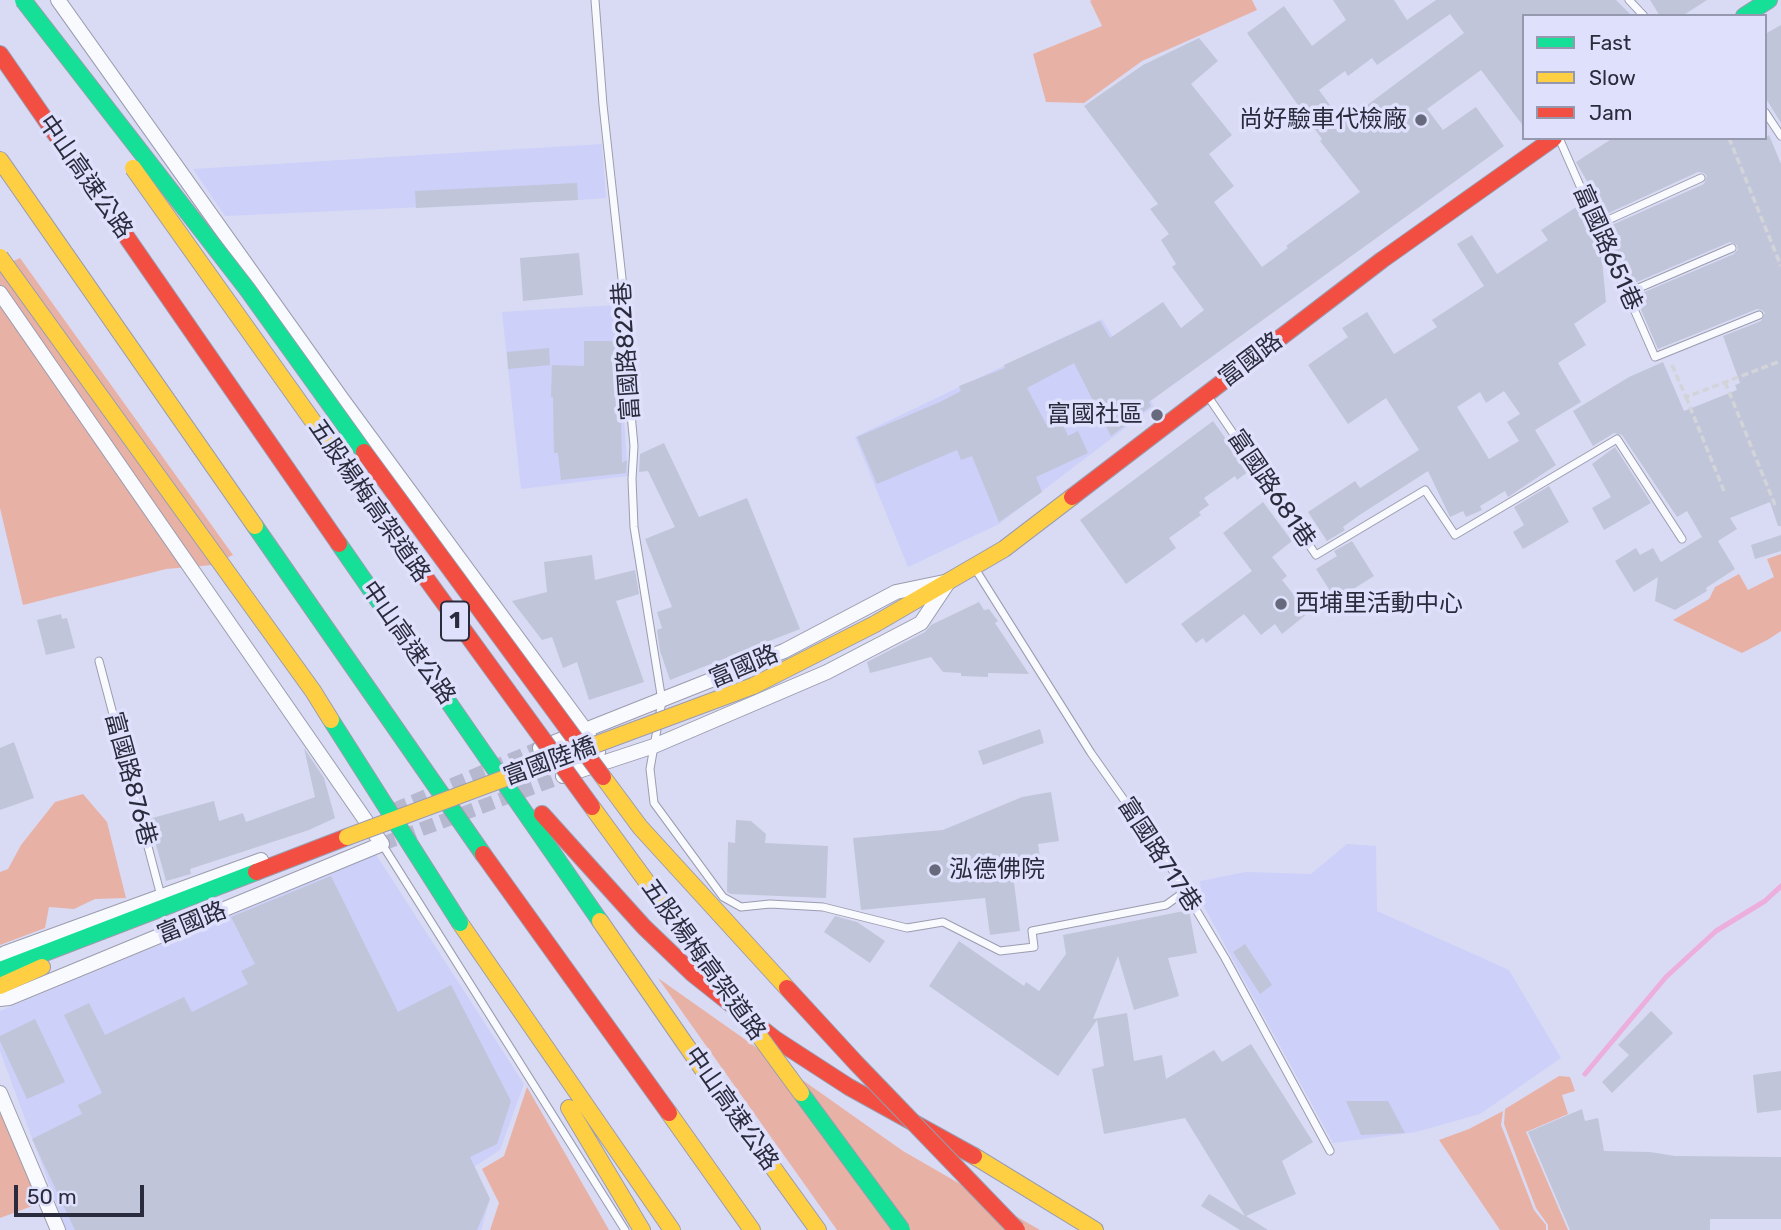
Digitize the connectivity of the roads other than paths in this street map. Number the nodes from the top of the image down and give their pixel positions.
1 (23, 0) edge
2 (58, 0) edge
3 (595, 0) edge
4 (1629, 0) edge
5 (1769, 0) edge
6 (1642, 14) edge
7 (1747, 14) edge
8 (0, 54) edge
9 (1767, 115) edge
10 (1781, 136) edge
11 (1553, 140) edge
12 (1557, 140) edge
13 (0, 160) edge
14 (1701, 178) dead end
15 (1597, 225) junction
16 (1732, 248) dead end
17 (0, 257) edge
18 (0, 293) edge
19 (1627, 293) junction
20 (1759, 315) dead end
21 (1206, 395) junction
22 (1682, 539) dead end
23 (974, 567) junction
24 (949, 582) junction
25 (99, 661) dead end
26 (753, 686) joint
27 (662, 701) junction
28 (586, 731) junction
29 (478, 744) junction
30 (654, 746) junction
31 (537, 749) tunnel mouth
32 (604, 762) junction
33 (558, 778) tunnel mouth
34 (368, 821) junction
35 (347, 837) joint
36 (383, 844) junction
37 (267, 869) junction
38 (1184, 892) junction
39 (161, 896) junction
40 (513, 896) junction
41 (460, 923) junction
42 (0, 958) edge
43 (0, 970) edge
44 (0, 986) edge
45 (0, 999) edge
46 (0, 1093) edge
47 (1330, 1151) dead end
48 (58, 1230) edge
49 (625, 1230) edge
50 (642, 1230) edge
51 (672, 1230) edge
52 (734, 1230) edge
53 (752, 1230) edge
54 (818, 1230) edge
55 (902, 1230) edge
56 (1017, 1230) edge
57 (1095, 1230) edge

1 - 55 main road, 五股楊梅高架道路 / 1, bridge
1 - 56 main road, bridge
2 - 28 street
3 - 27 lane, 富國路822巷
4 - 6 lane
5 - 7 main road
8 - 29 main road, 中山高速公路 / 1
9 - 10 lane
11 - 21 main road, 富國路
12 - 15 lane, 富國路651巷
13 - 40 main road
14 - 15 lane
15 - 19 lane, 富國路651巷
16 - 19 lane
17 - 41 main road, bridge
18 - 34 street
19 - 20 lane, 富國路651巷
21 - 22 lane, 富國路681巷
21 - 23 main road, 富國路
23 - 24 main road, 富國路
23 - 38 lane, 富國路717巷
24 - 26 main road, 富國路
24 - 27 street, 富國路
24 - 30 street, 富國路
25 - 39 lane, 富國路876巷
26 - 35 main road, 富國陸橋, bridge
27 - 28 street, 富國路
27 - 30 lane, 富國路822巷
28 - 31 street, 富國路
28 - 32 street
29 - 54 main road, 中山高速公路 / 1
29 - 57 main road
30 - 32 street, 富國路
30 - 38 lane, 富國路822巷
32 - 33 street, 富國路
34 - 36 street
34 - 39 street, 富國路
35 - 37 main road, 富國路
36 - 45 street, 富國路
36 - 49 lane
37 - 43 main road, 富國路
37 - 44 main road, 富國路
38 - 47 lane, 富國路717巷
39 - 42 street, 富國路
40 - 52 main road
40 - 53 main road
41 - 50 main road
41 - 51 main road
46 - 48 street

